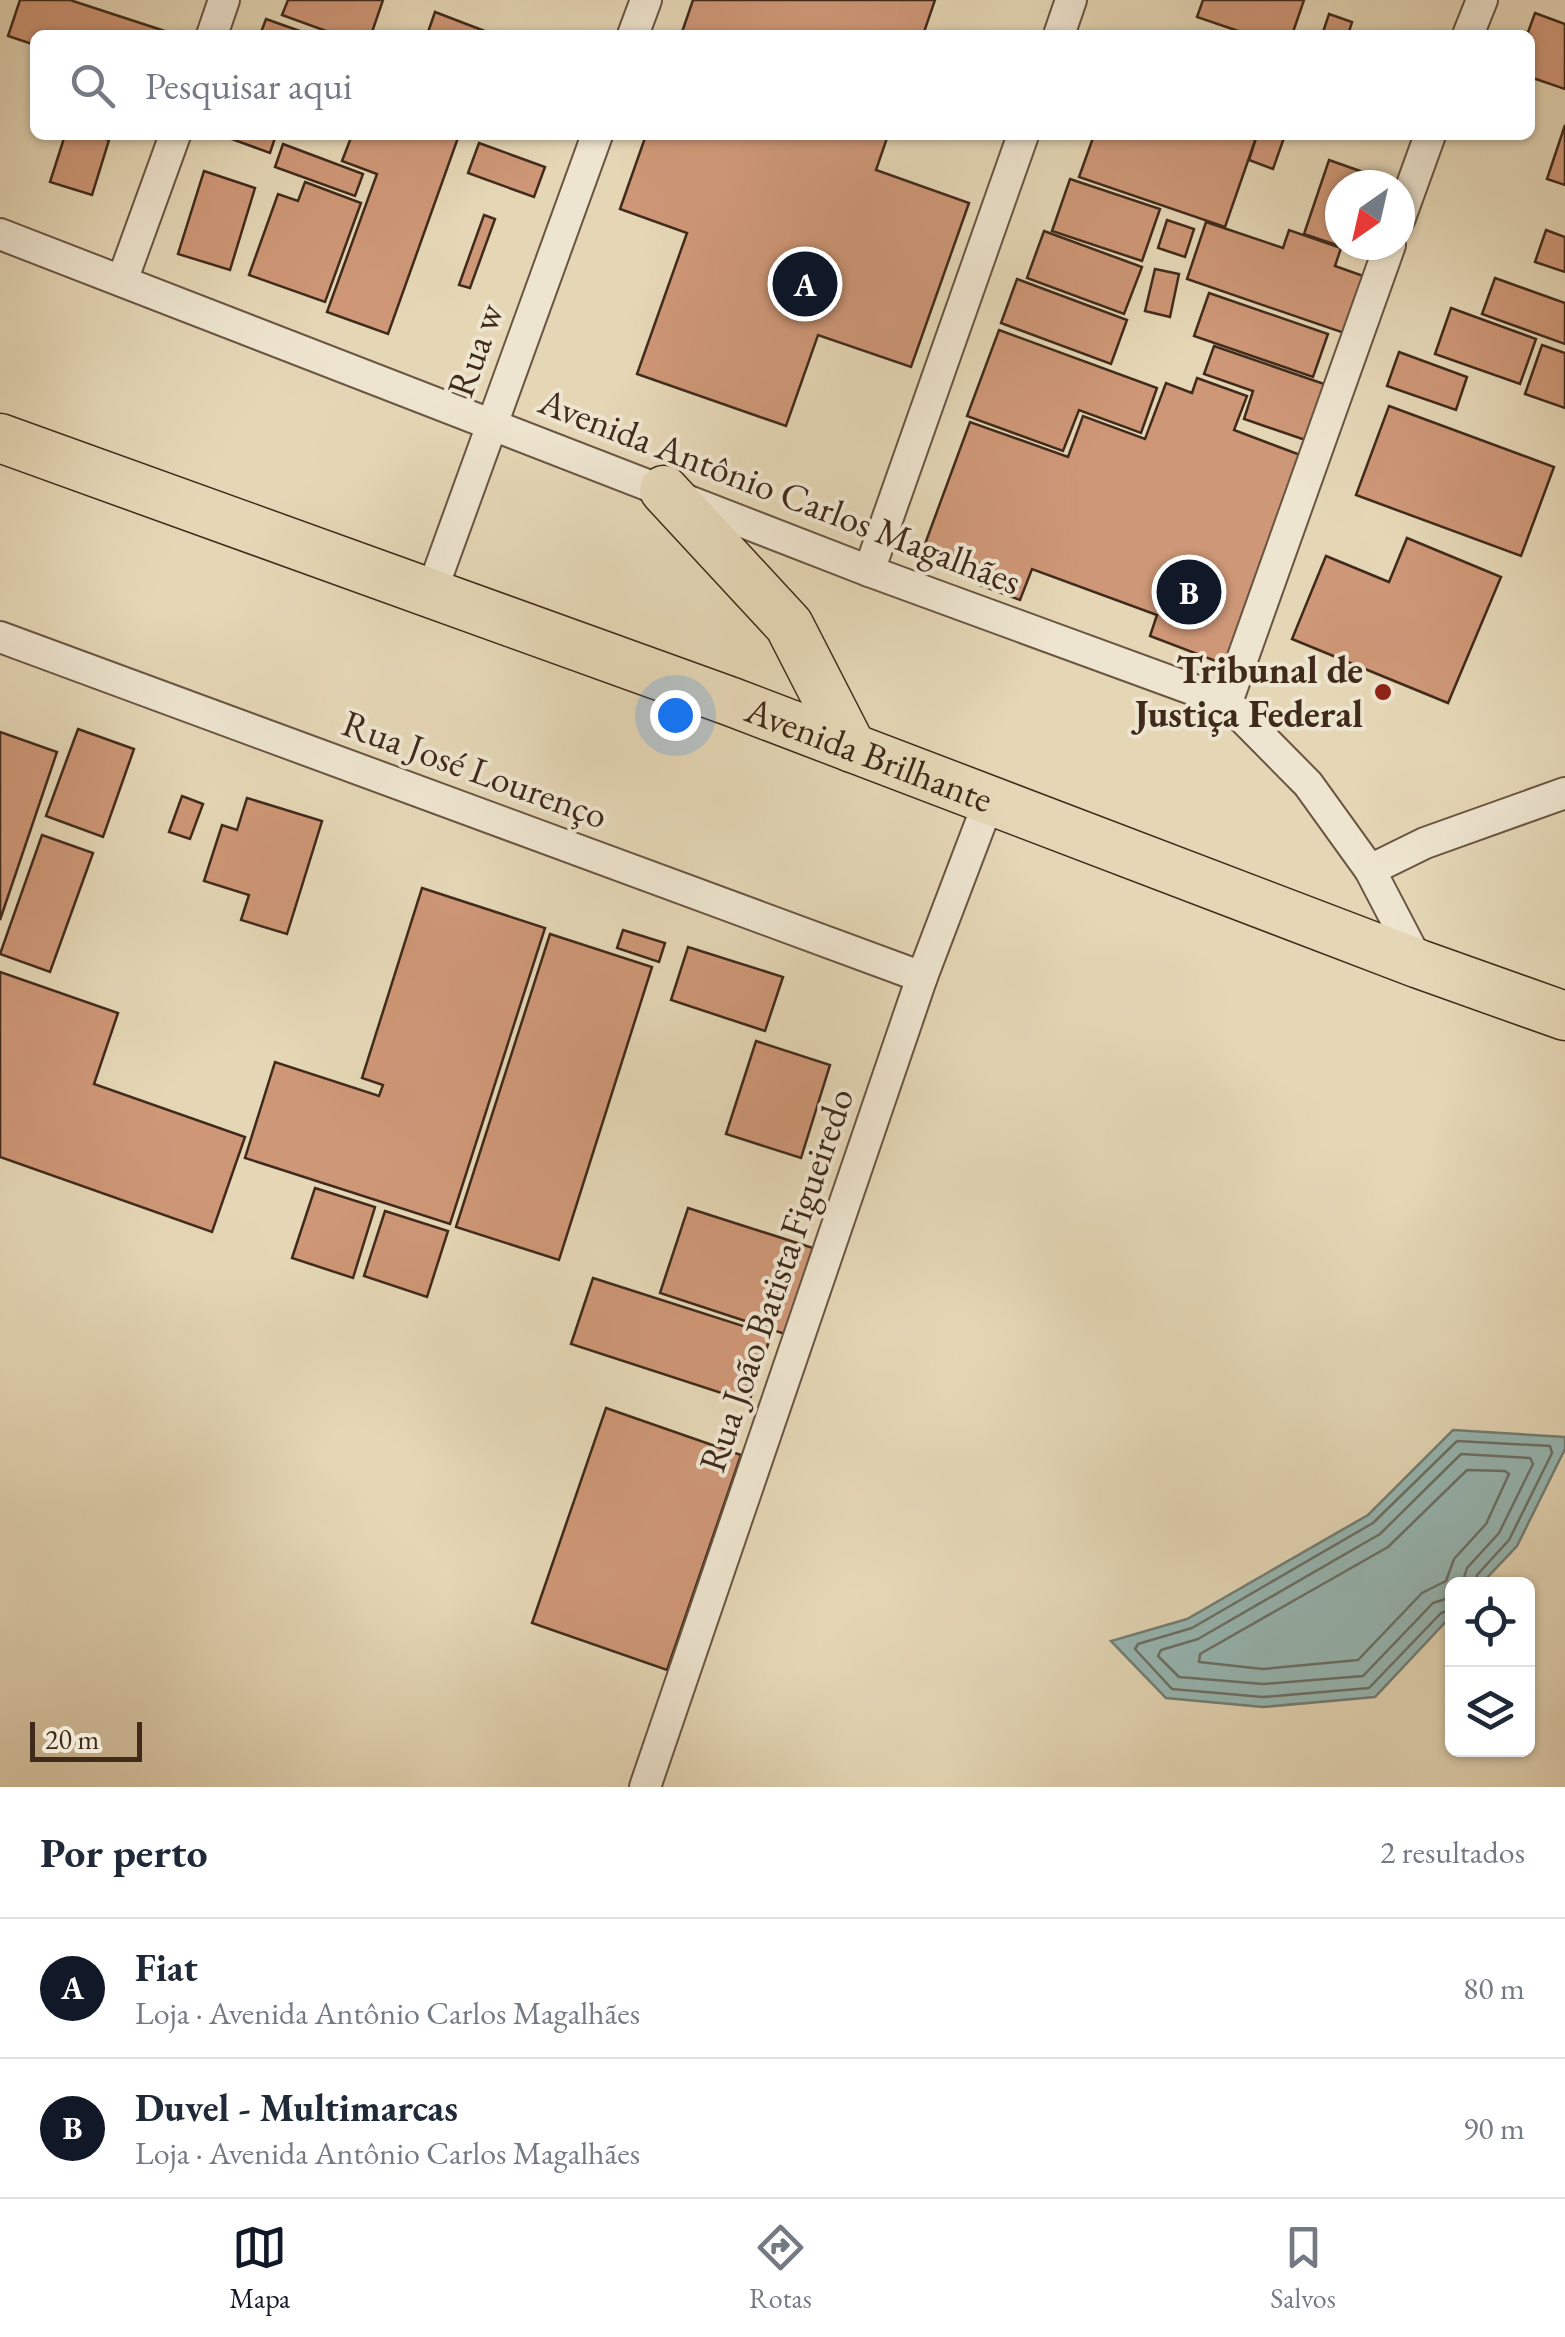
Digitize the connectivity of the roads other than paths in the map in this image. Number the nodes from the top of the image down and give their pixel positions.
1 (224, 0) edge
2 (646, 0) edge
3 (1071, 0) edge
4 (1482, 0) edge
5 (214, 30) edge
6 (635, 30) edge
7 (1061, 30) edge
8 (1470, 30) edge
9 (173, 140) edge
10 (594, 140) edge
11 (1022, 140) edge
12 (1428, 140) edge
13 (1415, 177) edge
14 (0, 234) edge
15 (1385, 260) edge
16 (122, 280) junction
17 (491, 422) junction
18 (0, 438) edge
19 (664, 490) junction
20 (869, 571) junction
21 (431, 593) junction
22 (0, 637) edge
23 (1227, 702) junction
24 (852, 748) junction
25 (1565, 794) edge
26 (989, 800) junction
27 (1370, 870) junction
28 (1419, 964) junction
29 (922, 976) junction
30 (1565, 1016) edge
31 (646, 1787) edge

1 - 5 street
2 - 6 street
3 - 7 street
4 - 8 street
9 - 16 street
10 - 17 street, Rua w
11 - 20 street
12 - 13 street
14 - 16 street, Avenida Antônio Carlos Magalhães
15 - 23 street
16 - 17 street, Avenida Antônio Carlos Magalhães
17 - 19 street, Avenida Antônio Carlos Magalhães
17 - 21 street, Rua w
18 - 21 main road, Avenida Brilhante
19 - 20 street, Avenida Antônio Carlos Magalhães
19 - 24 main road
20 - 23 street, Avenida Antônio Carlos Magalhães
21 - 24 main road, Avenida Brilhante
22 - 29 street, Rua José Lourenço
23 - 27 street, Avenida Antônio Carlos Magalhães
24 - 26 main road, Avenida Brilhante
25 - 27 street
26 - 28 main road, Avenida Brilhante
26 - 29 street, Rua João Batista Figueiredo
27 - 28 street, Avenida Antônio Carlos Magalhães
28 - 30 main road, Avenida Brilhante
29 - 31 street, Rua João Batista Figueiredo

